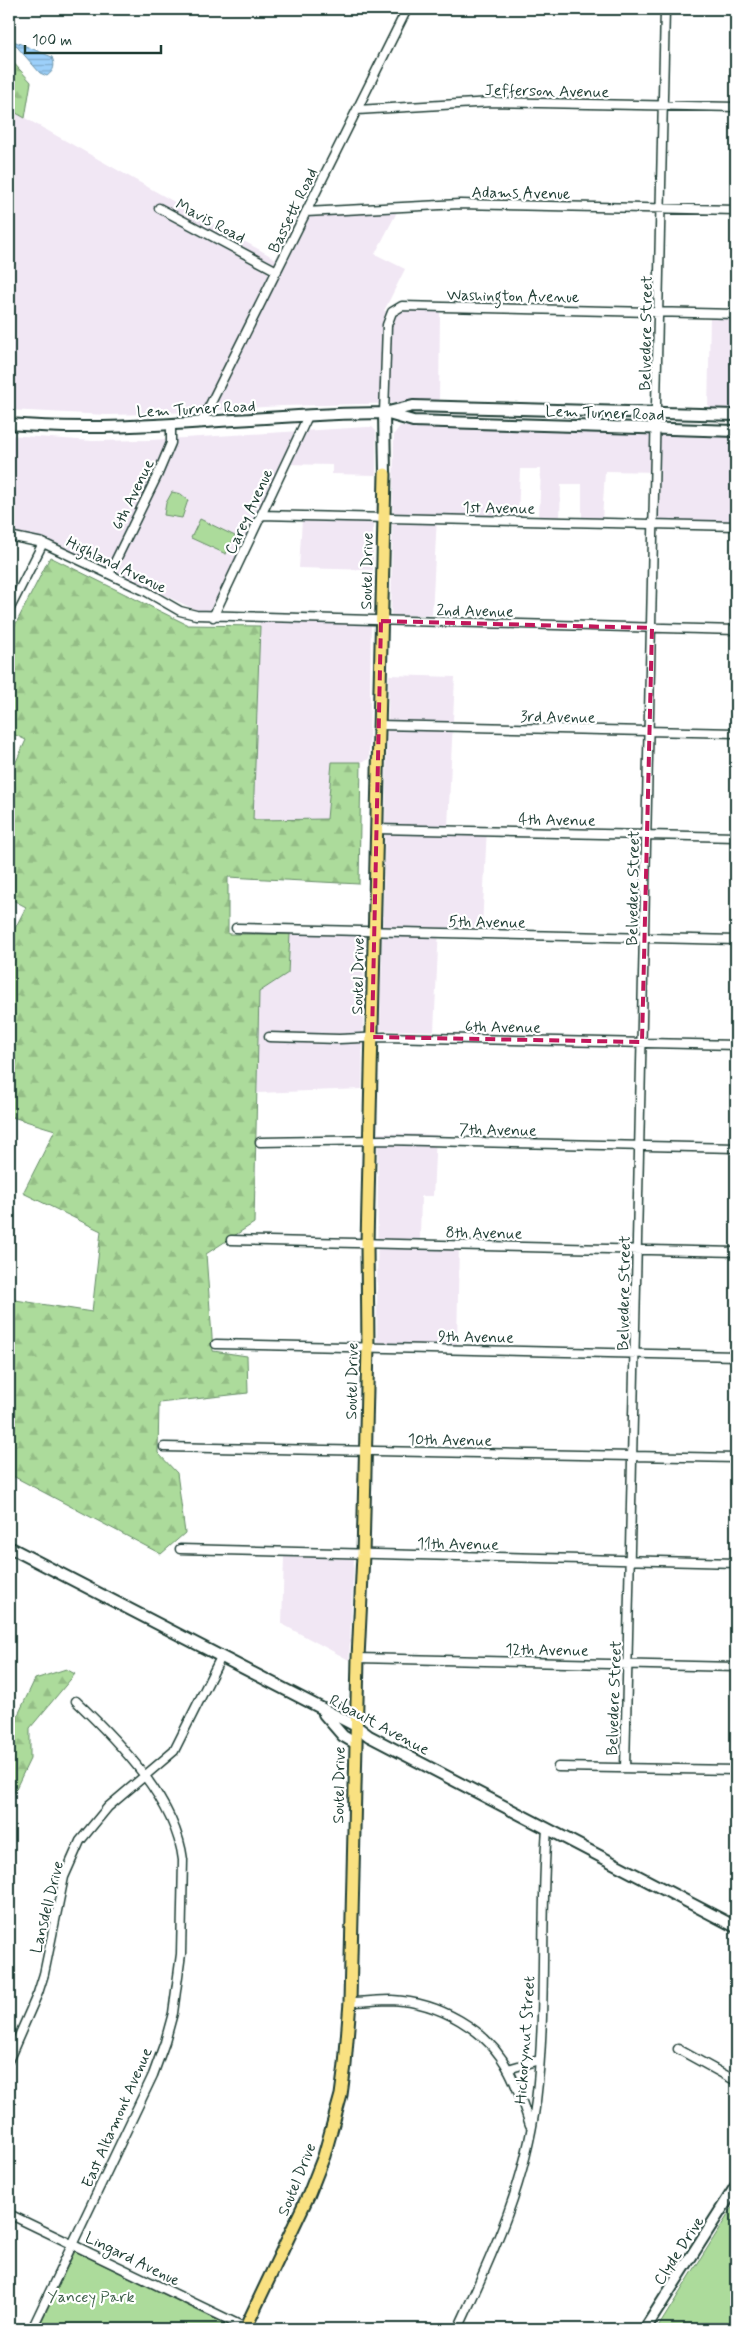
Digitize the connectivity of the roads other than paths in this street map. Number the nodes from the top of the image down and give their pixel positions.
1 (407, 9) edge
2 (666, 9) edge
3 (663, 106) junction
4 (736, 106) edge
5 (357, 110) junction
6 (159, 208) dead end
7 (661, 209) junction
8 (736, 210) edge
9 (306, 212) junction
10 (277, 271) junction
11 (659, 312) junction
12 (736, 314) edge
13 (384, 412) junction
14 (657, 413) junction
15 (736, 415) edge
16 (308, 416) junction
17 (201, 423) junction
18 (9, 424) edge
19 (171, 425) junction
20 (657, 429) junction
21 (736, 431) edge
22 (385, 474) joint
23 (261, 515) junction
24 (383, 518) junction
25 (654, 524) junction
26 (736, 526) edge
27 (9, 536) edge
28 (43, 543) junction
29 (109, 574) junction
30 (9, 610) edge
31 (213, 617) junction
32 (381, 621) junction
33 (652, 628) junction
34 (736, 630) edge
35 (379, 725) junction
36 (649, 732) junction
37 (736, 734) edge
38 (376, 829) junction
39 (646, 835) junction
40 (736, 837) edge
41 (236, 928) dead end
42 (374, 932) junction
43 (645, 938) junction
44 (736, 940) edge
45 (269, 1037) dead end
46 (372, 1037) junction
47 (642, 1042) junction
48 (736, 1045) edge
49 (370, 1141) junction
50 (260, 1142) dead end
51 (639, 1146) junction
52 (736, 1148) edge
53 (231, 1240) dead end
54 (367, 1244) junction
55 (638, 1249) junction
56 (736, 1252) edge
57 (216, 1344) dead end
58 (368, 1346) junction
59 (635, 1353) junction
60 (736, 1356) edge
61 (164, 1447) dead end
62 (365, 1451) junction
63 (632, 1456) junction
64 (736, 1458) edge
65 (9, 1547) edge
66 (180, 1549) dead end
67 (363, 1555) junction
68 (630, 1561) junction
69 (736, 1563) edge
70 (221, 1657) junction
71 (358, 1658) junction
72 (628, 1664) junction
73 (736, 1667) edge
74 (76, 1701) dead end
75 (320, 1709) junction
76 (356, 1726) junction
77 (356, 1742) junction
78 (558, 1767) dead end
79 (624, 1768) junction
80 (736, 1770) edge
81 (145, 1777) junction
82 (548, 1829) junction
83 (736, 1927) edge
84 (350, 2002) junction
85 (678, 2049) dead end
86 (9, 2059) edge
87 (539, 2060) junction
88 (508, 2069) junction
89 (736, 2081) edge
90 (530, 2125) junction
91 (736, 2186) edge
92 (9, 2214) edge
93 (72, 2244) junction
94 (32, 2329) edge
95 (245, 2329) edge
96 (458, 2329) edge
97 (645, 2329) edge

1 - 5 street, Bassett Road
2 - 3 street, Belvedere Street
3 - 4 street, Jefferson Avenue
3 - 5 street, Jefferson Avenue
3 - 7 street, Belvedere Street
5 - 9 street, Bassett Road
6 - 10 street, Mavis Road
7 - 8 street, Adams Avenue
7 - 9 street, Adams Avenue
7 - 11 street, Belvedere Street
9 - 10 street, Bassett Road
10 - 17 street, Bassett Road
11 - 12 street, Washington Avenue
11 - 13 street, Washington Avenue
11 - 14 street, Belvedere Street
13 - 14 main road, Lem Turner Road
13 - 16 main road, Lem Turner Road
13 - 20 main road, Lem Turner Road
13 - 22 main road, Soutel Drive
14 - 15 main road, Lem Turner Road
14 - 20 street, Belvedere Street
16 - 17 main road, Lem Turner Road
16 - 23 street, Carey Avenue
17 - 19 main road, Lem Turner Road
18 - 19 main road, Lem Turner Road
19 - 29 street, 6th Avenue
20 - 21 main road, Lem Turner Road
20 - 25 street, Belvedere Street
22 - 24 main road, Soutel Drive
23 - 24 street, 1st Avenue
23 - 31 street, Carey Avenue
24 - 25 street, 1st Avenue
24 - 32 main road, Soutel Drive
25 - 26 street, 1st Avenue
25 - 33 street, Belvedere Street
27 - 28 street, Highland Avenue
28 - 29 street, Highland Avenue
28 - 30 street
29 - 31 street, Highland Avenue
31 - 32 street, 2nd Avenue
32 - 33 street, 2nd Avenue
32 - 35 main road, Soutel Drive
33 - 34 street, 2nd Avenue
33 - 36 street, Belvedere Street
35 - 36 street, 3rd Avenue
35 - 38 main road, Soutel Drive
36 - 37 street, 3rd Avenue
36 - 39 street, Belvedere Street
38 - 39 street, 4th Avenue
38 - 42 main road, Soutel Drive
39 - 40 street, 4th Avenue
39 - 43 street, Belvedere Street
41 - 42 street, 5th Avenue
42 - 43 street, 5th Avenue
42 - 46 main road, Soutel Drive
43 - 44 street, 5th Avenue
43 - 47 street, Belvedere Street
45 - 46 street, 6th Avenue
46 - 47 street, 6th Avenue
46 - 49 main road, Soutel Drive
47 - 48 street, 6th Avenue
47 - 51 street, Belvedere Street
49 - 50 street, 7th Avenue
49 - 51 street, 7th Avenue
49 - 54 main road, Soutel Drive
51 - 52 street, 7th Avenue
51 - 55 street, Belvedere Street
53 - 54 street, 8th Avenue
54 - 55 street, 8th Avenue
54 - 58 main road, Soutel Drive
55 - 56 street, 8th Avenue
55 - 59 street, Belvedere Street
57 - 58 street, 9th Avenue
58 - 59 street, 9th Avenue
58 - 62 main road, Soutel Drive
59 - 60 street, 9th Avenue
59 - 63 street, Belvedere Street
61 - 62 street, 10th Avenue
62 - 63 street, 10th Avenue
62 - 67 main road, Soutel Drive
63 - 64 street, 10th Avenue
63 - 68 street, Belvedere Street
65 - 70 main road, Ribault Avenue
66 - 67 street, 11th Avenue
67 - 68 street, 11th Avenue
67 - 71 main road, Soutel Drive
68 - 69 street, 11th Avenue
68 - 72 street, Belvedere Street
70 - 75 main road, Ribault Avenue
70 - 81 street, Lansdell Drive
71 - 72 street, 12th Avenue
71 - 76 main road, Soutel Drive
72 - 73 street, 12th Avenue
72 - 79 street, Belvedere Street
74 - 81 street, East Altamont Avenue
75 - 76 main road, Ribault Avenue
75 - 77 main road
76 - 77 main road, Soutel Drive
76 - 82 main road, Ribault Avenue
77 - 84 main road, Soutel Drive
78 - 79 street
79 - 80 street
81 - 86 street, Lansdell Drive
81 - 93 street, East Altamont Avenue
82 - 83 main road, Ribault Avenue
82 - 87 street, Hickorynut Street
84 - 88 street
84 - 95 main road, Soutel Drive
85 - 89 street
87 - 88 street
87 - 90 street, Hickorynut Street
88 - 90 street
90 - 96 street, Hickorynut Street
91 - 97 main road, Clyde Drive
92 - 93 street, Lingard Avenue
93 - 94 street, East Altamont Avenue
93 - 95 street, Lingard Avenue

